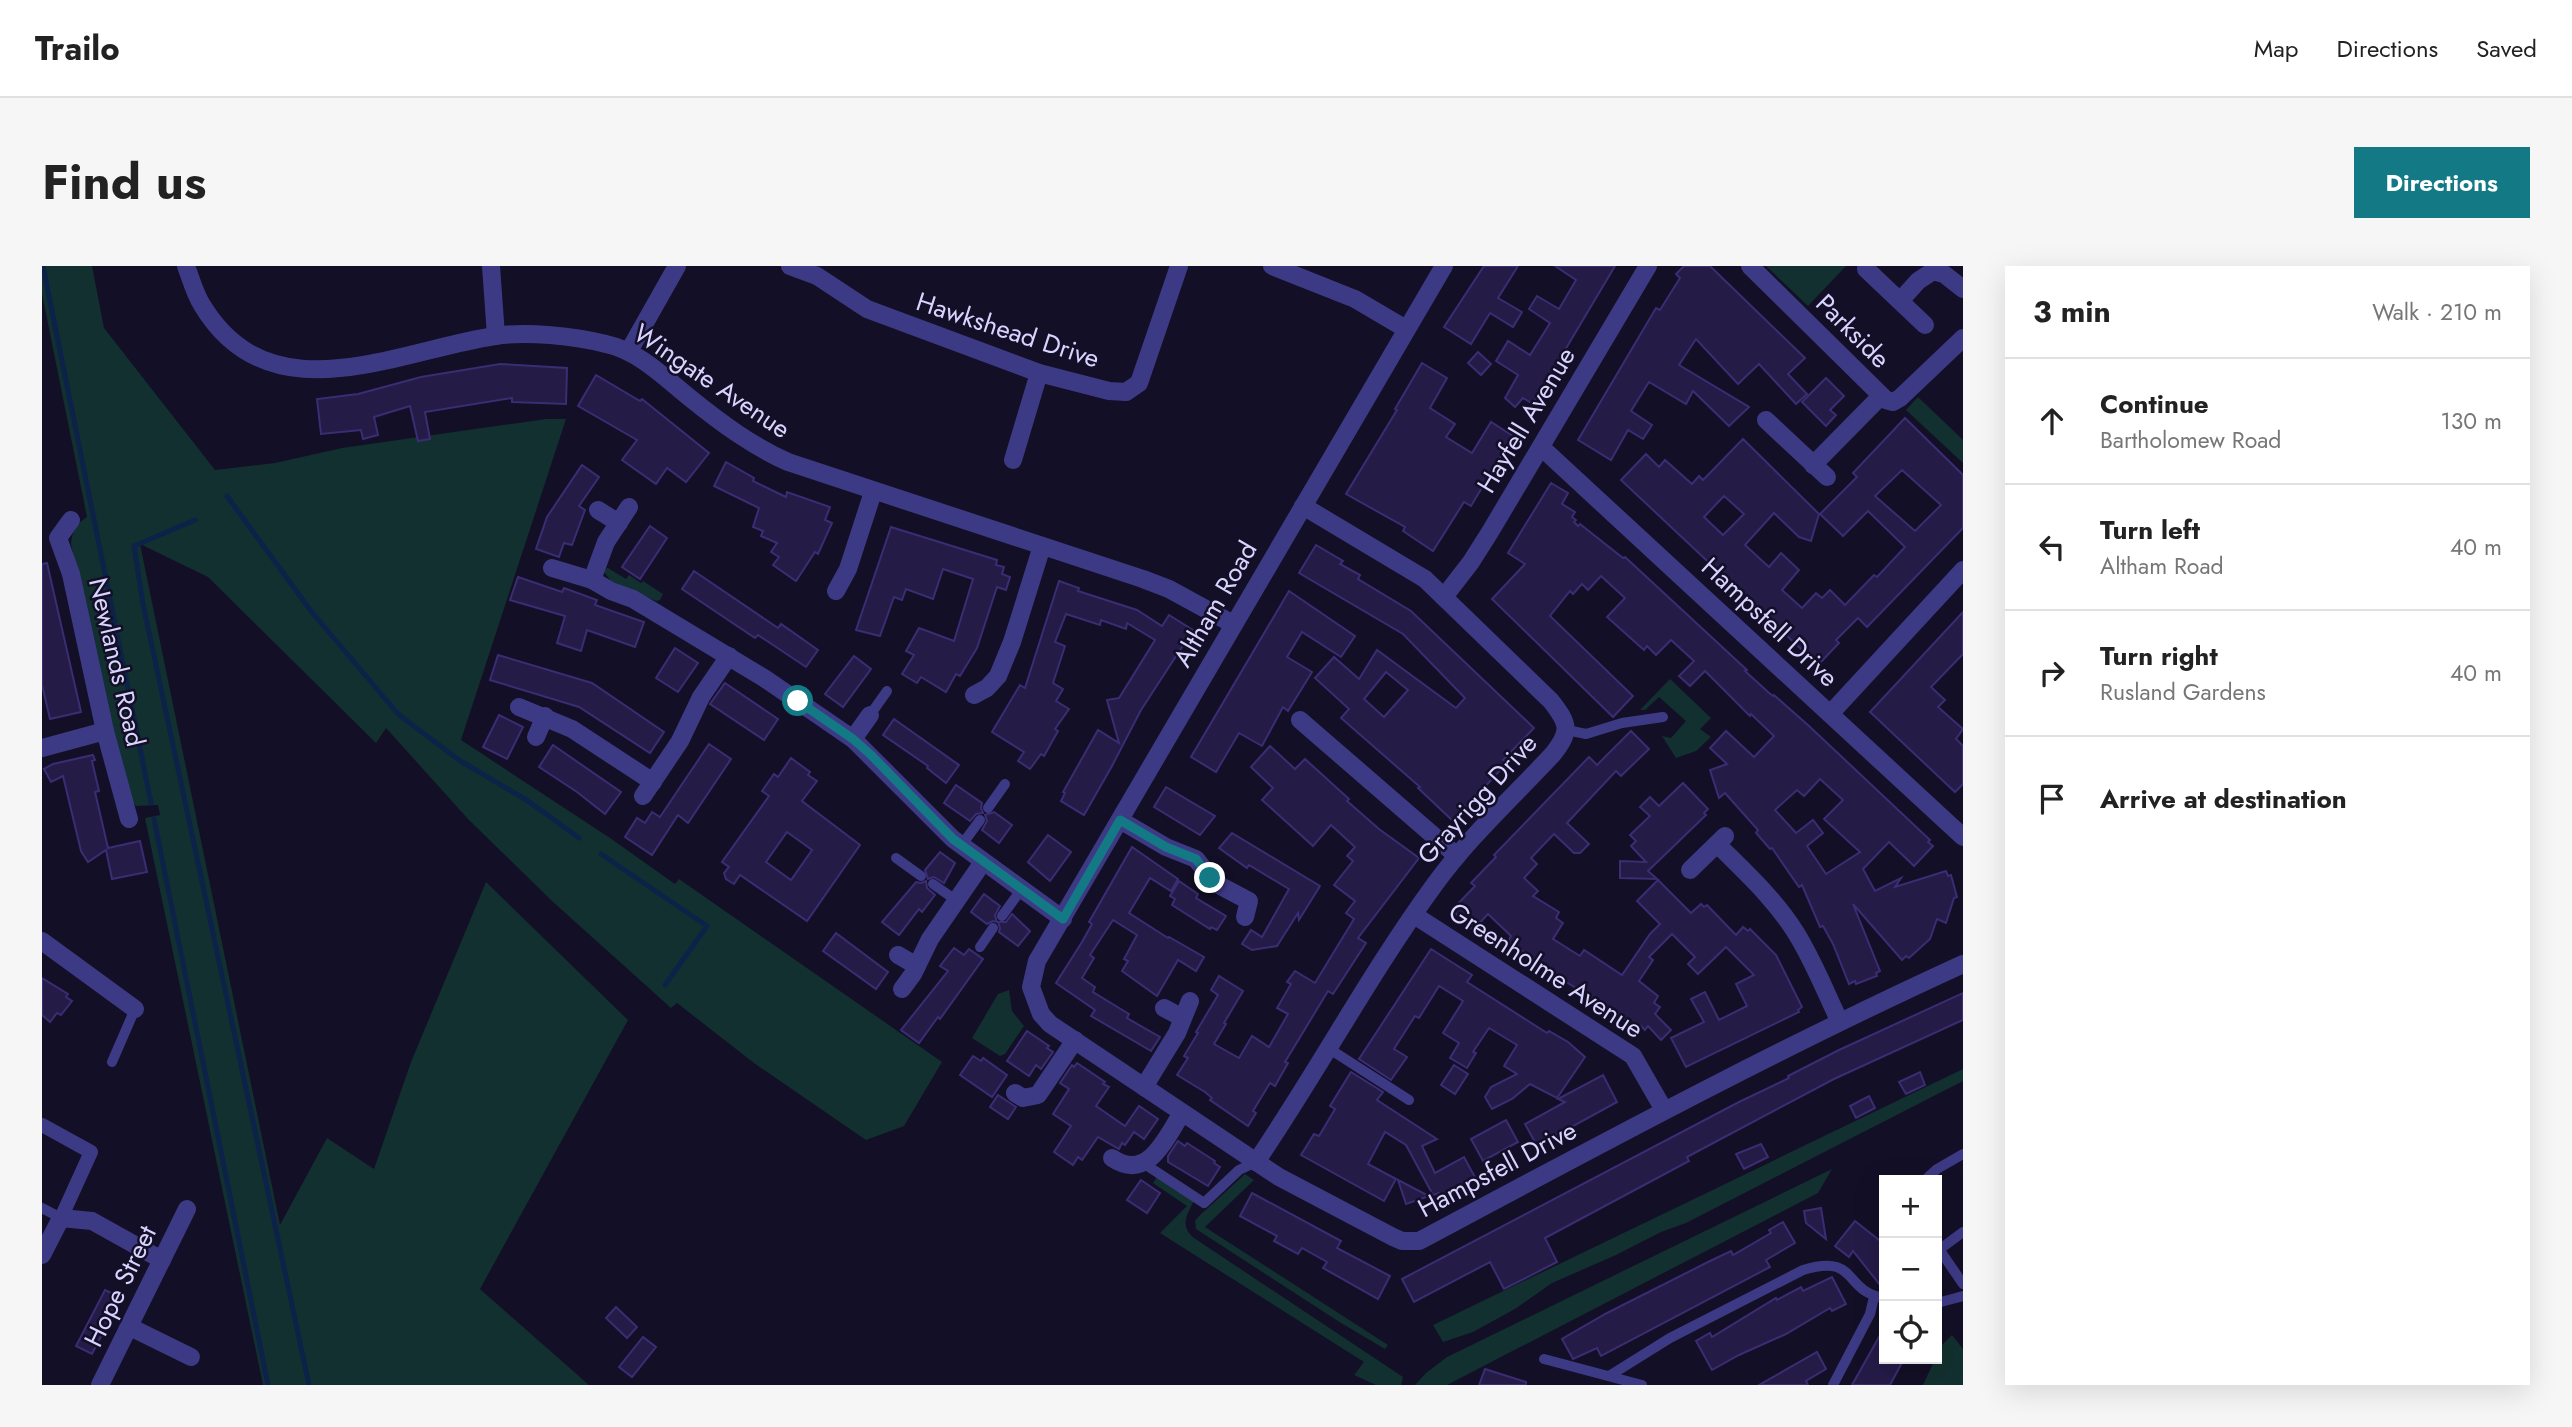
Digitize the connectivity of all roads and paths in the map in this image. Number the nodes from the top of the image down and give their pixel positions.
1 (186, 266) edge
2 (491, 266) edge
3 (677, 266) edge
4 (790, 266) edge
5 (1180, 266) edge
6 (1272, 266) edge
7 (1444, 266) edge
8 (1648, 266) edge
9 (1750, 266) edge
10 (1866, 269) dead end
11 (1963, 289) edge
12 (1900, 301) junction
13 (1925, 325) dead end
14 (1406, 329) junction
15 (496, 336) junction
16 (1963, 338) edge
17 (629, 351) junction
18 (1039, 373) junction
19 (1881, 396) junction
20 (1766, 420) dead end
21 (1541, 447) junction
22 (1013, 460) dead end
23 (1813, 464) junction
24 (1827, 477) dead end
25 (873, 492) junction
26 (1303, 506) junction
27 (629, 508) dead end
28 (598, 510) dead end
29 (71, 520) dead end
30 (618, 523) junction
31 (1042, 546) junction
32 (552, 568) dead end
33 (1963, 570) edge
34 (592, 580) junction
35 (836, 591) dead end
36 (1444, 597) junction
37 (1233, 624) junction
38 (729, 656) junction
39 (887, 691) dead end
40 (974, 695) dead end
41 (519, 706) dead end
42 (1830, 714) junction
43 (545, 716) junction
44 (870, 716) joint
45 (1663, 717) dead end
46 (1300, 720) dead end
47 (1567, 730) junction
48 (105, 732) junction
49 (536, 737) dead end
50 (853, 739) junction
51 (42, 748) edge
52 (1005, 785) dead end
53 (988, 808) dead end
54 (129, 819) dead end
55 (980, 820) dead end
56 (1120, 820) junction
57 (1961, 831) edge
58 (961, 846) junction
59 (1457, 856) junction
60 (896, 858) dead end
61 (983, 862) junction
62 (1690, 870) dead end
63 (921, 876) dead end
64 (933, 884) dead end
65 (1021, 890) junction
66 (957, 901) junction
67 (1252, 902) dead end
68 (1414, 915) junction
69 (1002, 916) dead end
70 (1063, 919) junction
71 (993, 928) dead end
72 (42, 941) edge
73 (980, 947) dead end
74 (898, 955) dead end
75 (1963, 964) edge
76 (917, 966) junction
77 (1034, 971) joint
78 (902, 989) dead end
79 (1164, 1008) dead end
80 (135, 1009) joint
81 (1839, 1020) junction
82 (1075, 1040) junction
83 (1328, 1048) junction
84 (112, 1062) dead end
85 (1144, 1087) junction
86 (1015, 1093) dead end
87 (1409, 1100) dead end
88 (1664, 1110) junction
89 (1182, 1113) junction
90 (42, 1125) edge
91 (1963, 1154) edge
92 (1112, 1158) dead end
93 (1256, 1162) junction
94 (1143, 1163) junction
95 (1930, 1175) edge
96 (42, 1208) edge
97 (187, 1209) dead end
98 (61, 1218) junction
99 (1963, 1232) edge
100 (1942, 1245) edge
101 (1942, 1254) edge
102 (42, 1255) edge
103 (162, 1260) junction
104 (1963, 1284) edge
105 (1963, 1296) edge
106 (1879, 1297) edge
107 (1942, 1302) edge
108 (130, 1327) junction
109 (191, 1357) dead end
110 (1544, 1359) dead end
111 (1609, 1376) junction
112 (100, 1385) edge
113 (1642, 1385) edge
114 (1833, 1385) edge

1 - 15 street, Wingate Avenue
2 - 15 street
3 - 17 street
4 - 18 street, Hawkshead Drive
5 - 18 street, Hawkshead Drive
6 - 14 street
7 - 14 street, Altham Road
8 - 21 street, Hayfell Avenue
9 - 19 street, Parkside
10 - 12 street
11 - 12 street
12 - 13 street
14 - 26 street, Altham Road
15 - 17 street, Wingate Avenue
16 - 19 street
17 - 25 street, Wingate Avenue
18 - 22 street
19 - 23 street, Parkside
20 - 23 street
21 - 36 street, Hayfell Avenue
21 - 42 street, Hampsfell Drive
23 - 24 street
25 - 31 street, Wingate Avenue
25 - 35 street
26 - 36 street, Grayrigg Drive
26 - 37 street, Altham Road
27 - 30 street
28 - 30 street
29 - 48 street, Newlands Road
30 - 34 street
31 - 37 street, Wingate Avenue
31 - 40 street
32 - 34 street
33 - 42 street
34 - 38 street
36 - 47 street, Grayrigg Drive
37 - 56 street, Altham Road
38 - 43 street
38 - 50 street
39 - 44 lane
41 - 43 street
42 - 57 street, Hampsfell Drive
43 - 49 street
44 - 50 street
45 - 47 lane
46 - 59 street
47 - 59 street, Grayrigg Drive
48 - 51 street
48 - 54 street, Newlands Road
50 - 58 street
52 - 53 lane
55 - 58 lane
56 - 67 street
56 - 70 street, Altham Road
58 - 61 street
59 - 68 street, Grayrigg Drive
60 - 63 lane
61 - 65 street
61 - 66 street
62 - 81 street
64 - 66 lane
65 - 69 lane
65 - 70 street
66 - 76 street
68 - 83 street, Grayrigg Drive
68 - 88 street, Greenholme Avenue
70 - 77 street, Altham Road
71 - 73 lane
72 - 80 street
74 - 76 street
75 - 81 street, Hampsfell Drive
76 - 78 street
77 - 82 street, Hampsfell Drive
79 - 85 street
80 - 84 lane
81 - 88 street, Hampsfell Drive
82 - 85 street, Hampsfell Drive
82 - 86 street
83 - 87 lane
83 - 93 street, Grayrigg Drive
85 - 89 street, Hampsfell Drive
88 - 93 street, Hampsfell Drive
89 - 93 street, Hampsfell Drive
89 - 94 street
90 - 98 street
91 - 95 lane
92 - 94 street
93 - 94 lane
96 - 98 lane
97 - 103 street, Hope Street
98 - 102 street
98 - 103 street
99 - 100 lane
101 - 104 lane
103 - 108 street, Hope Street
105 - 107 lane
106 - 111 lane
106 - 114 lane
108 - 109 street
108 - 112 street, Hope Street
110 - 111 lane
111 - 113 lane

